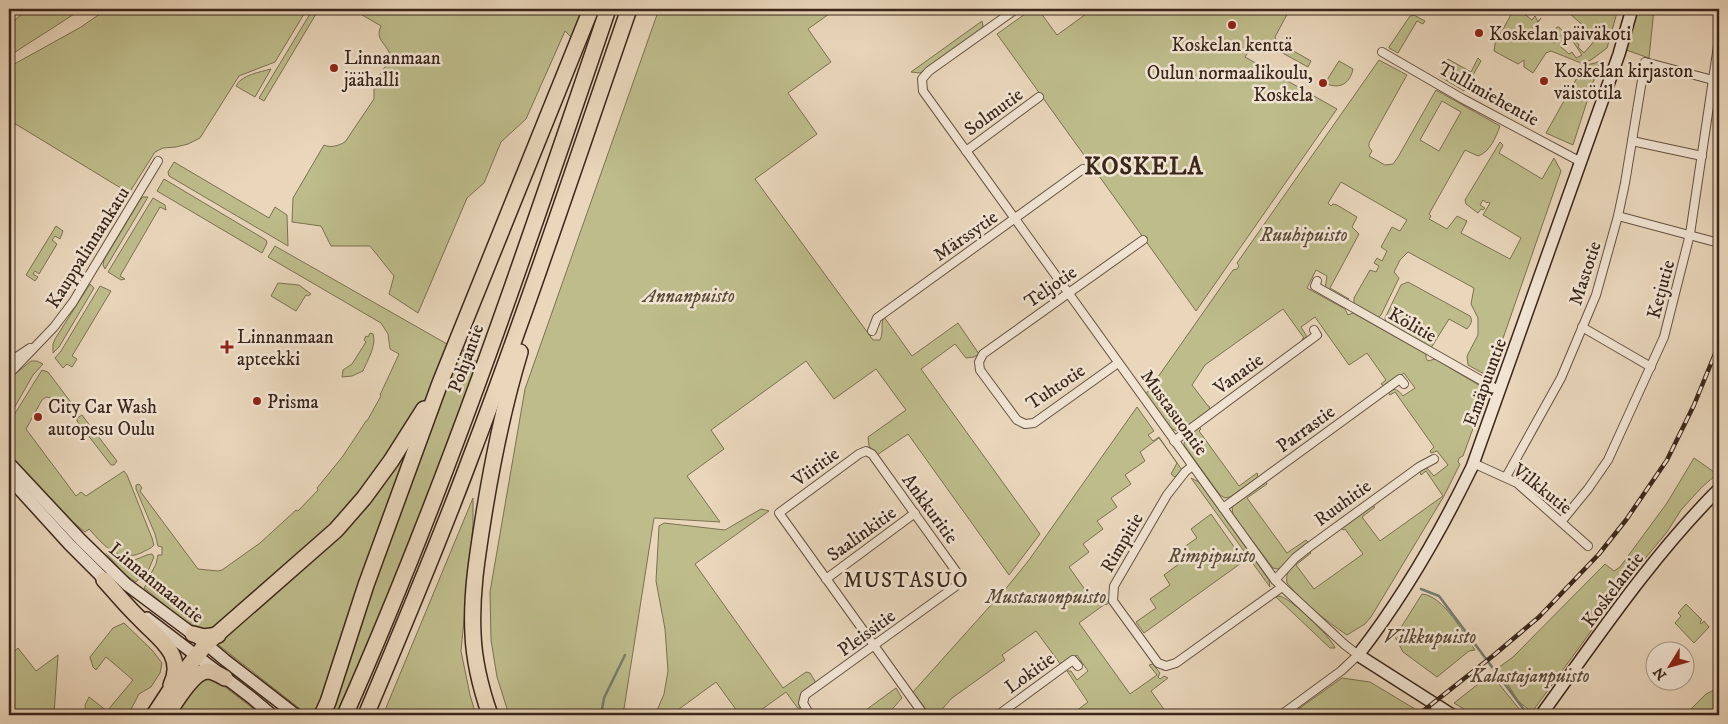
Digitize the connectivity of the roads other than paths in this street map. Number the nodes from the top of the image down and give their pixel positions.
1 (590, 9) edge
2 (608, 9) edge
3 (629, 9) edge
4 (1016, 9) edge
5 (1632, 9) edge
6 (1719, 39) edge
7 (1382, 52) dead end
8 (1713, 80) junction
9 (1039, 97) dead end
10 (1632, 141) junction
11 (966, 151) junction
12 (1702, 156) junction
13 (158, 161) dead end
14 (1581, 162) junction
15 (1083, 169) dead end
16 (1618, 216) junction
17 (1015, 220) junction
18 (1690, 234) junction
19 (1144, 240) dead end
20 (1719, 242) edge
21 (1318, 281) dead end
22 (532, 290) junction
23 (1069, 293) junction
24 (1582, 327) junction
25 (1314, 330) dead end
26 (872, 331) dead end
27 (37, 345) junction
28 (9, 362) edge
29 (979, 362) joint
30 (1118, 363) junction
31 (1651, 367) junction
32 (9, 374) edge
33 (440, 383) junction
34 (1404, 384) dead end
35 (1500, 391) junction
36 (1174, 440) junction
37 (872, 454) joint
38 (1434, 458) dead end
39 (9, 463) edge
40 (1473, 463) junction
41 (1192, 466) junction
42 (1506, 477) junction
43 (9, 478) edge
44 (1719, 489) edge
45 (1223, 508) junction
46 (915, 513) junction
47 (1561, 522) junction
48 (1588, 546) dead end
49 (826, 579) junction
50 (104, 580) junction
51 (1275, 580) junction
52 (963, 581) joint
53 (1282, 587) junction
54 (193, 634) joint
55 (212, 639) junction
56 (874, 646) junction
57 (1358, 655) junction
58 (197, 656) junction
59 (1078, 666) dead end
60 (226, 678) junction
61 (165, 698) junction
62 (154, 715) edge
63 (167, 715) edge
64 (272, 715) edge
65 (296, 715) edge
66 (322, 715) edge
67 (345, 715) edge
68 (366, 715) edge
69 (490, 715) edge
70 (810, 715) edge
71 (924, 715) edge
72 (998, 715) edge
73 (1281, 715) edge
74 (1452, 715) edge
75 (1541, 715) edge

1 - 33 highway
2 - 67 highway, Pohjantie
3 - 22 highway
4 - 11 street, Mustasuontie
5 - 14 main road, Emäpuuntie
6 - 8 street, Ketjutie
7 - 14 street, Tullimiehentie
8 - 10 street, Mastotie
8 - 12 street, Ketjutie
9 - 11 street, Solmutie
10 - 12 street
10 - 16 street, Mastotie
11 - 17 street, Mustasuontie
12 - 18 street, Ketjutie
13 - 27 street, Kauppalinnankatu
14 - 35 main road, Emäpuuntie
15 - 17 street, Märssytie
16 - 18 street
16 - 24 street, Mastotie
17 - 23 street, Mustasuontie
17 - 26 street, Märssytie
18 - 20 street
18 - 31 street, Ketjutie
19 - 23 street, Teljotie
21 - 35 street, Kölitie
22 - 68 highway
22 - 69 highway
23 - 29 street, Teljotie
23 - 30 street, Mustasuontie
24 - 31 street
24 - 42 street, Mastotie
25 - 36 street, Vanatie
27 - 28 street, Kauppalinnankatu
27 - 32 street, Kauppalinnankatu
29 - 30 street, Tuhtotie
30 - 36 street, Mustasuontie
31 - 47 street, Ketjutie
33 - 55 highway
33 - 66 highway
34 - 45 street, Parrastie
35 - 40 main road, Emäpuuntie
36 - 41 street, Mustasuontie
37 - 46 street, Ankkuritie
37 - 49 street, Viiritie
38 - 51 street, Ruuhitie
39 - 54 main road, Linnanmaantie
40 - 42 street, Vilkkutie
40 - 57 main road, Emäpuuntie
41 - 45 street, Mustasuontie
41 - 53 street, Rimpitie
42 - 47 street, Vilkkutie
43 - 50 main road, Linnanmaantie
44 - 75 main road, Koskelantie
45 - 51 street, Mustasuontie
46 - 49 street, Saalinkitie
46 - 52 street, Ankkuritie
47 - 48 street, Vilkkutie
49 - 56 street
50 - 58 main road, Linnanmaantie
50 - 61 highway
51 - 53 street, Mustasuontie
52 - 56 street, Pleissitie
53 - 57 street, Mustasuontie
54 - 55 highway
55 - 58 highway
55 - 65 main road, Linnanmaantie
56 - 70 street, Pleissitie
56 - 71 street
57 - 73 street, Emäpuuntie
57 - 74 main road, Mustasuontie
58 - 60 main road, Linnanmaantie
58 - 61 highway
59 - 72 street, Lokitie
60 - 63 highway
60 - 64 main road, Linnanmaantie
61 - 62 highway

